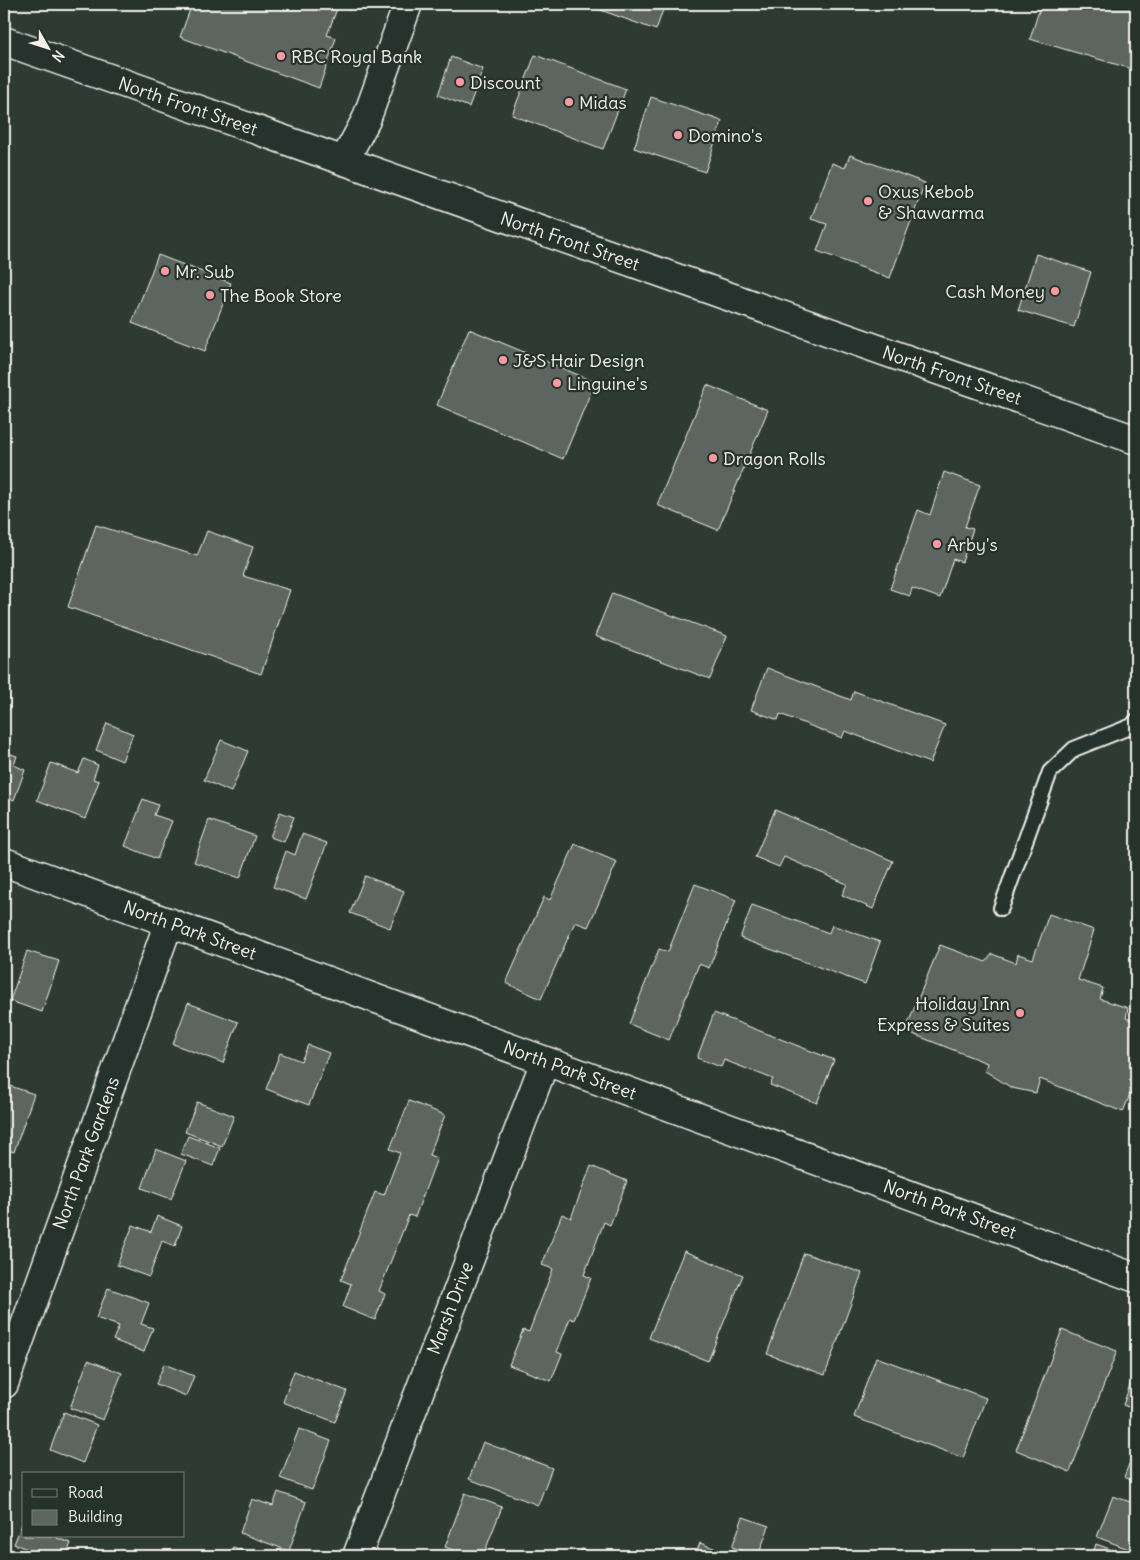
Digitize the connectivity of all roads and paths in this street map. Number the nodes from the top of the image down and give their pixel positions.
1 (408, 4) edge
2 (4, 41) edge
3 (344, 161) junction
4 (1136, 440) edge
5 (1136, 721) edge
6 (4, 862) edge
7 (1000, 908) dead end
8 (169, 922) junction
9 (545, 1061) junction
10 (1136, 1278) edge
11 (4, 1384) edge
12 (357, 1556) edge

1 - 3 street
2 - 3 street, North Front Street
3 - 4 street, North Front Street
5 - 7 lane
6 - 8 street, North Park Street
8 - 9 street, North Park Street
8 - 11 street, North Park Gardens
9 - 10 street, North Park Street
9 - 12 street, Marsh Drive

